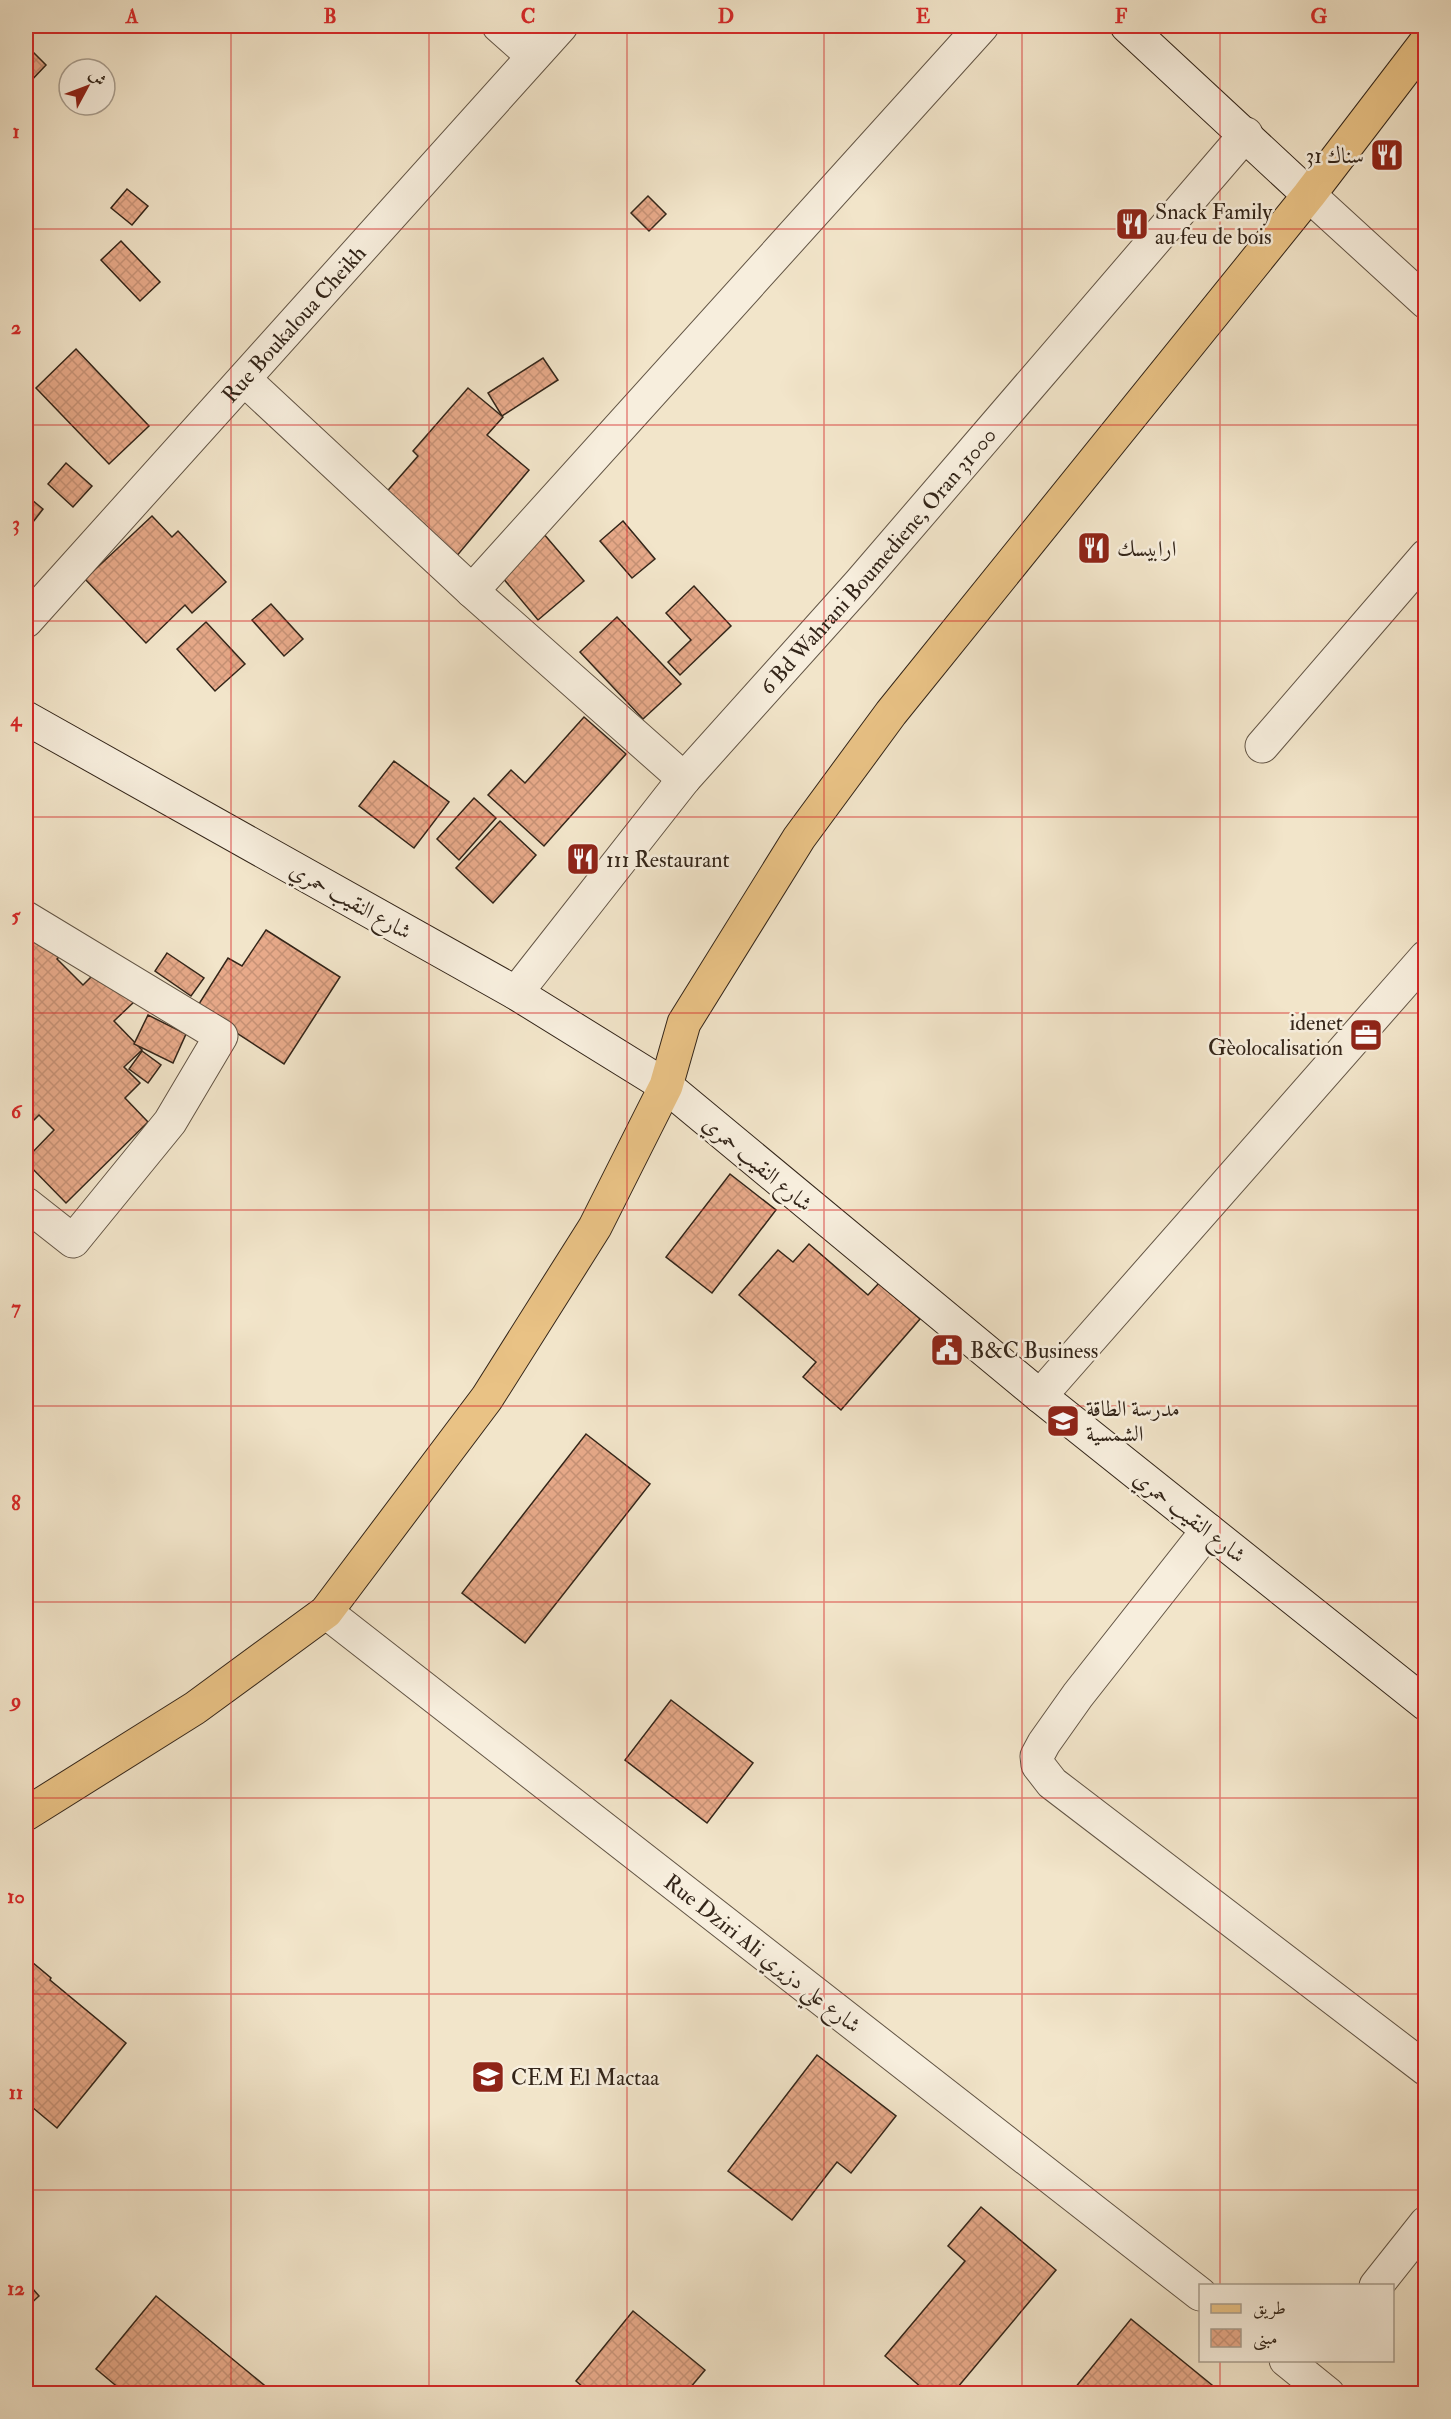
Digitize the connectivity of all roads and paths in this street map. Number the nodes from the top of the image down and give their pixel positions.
1 (499, 26) edge
2 (561, 26) edge
3 (982, 26) edge
4 (1127, 26) edge
5 (1425, 42) edge
6 (533, 56) junction
7 (1246, 134) junction
8 (1309, 195) junction
9 (1425, 302) edge
10 (244, 379) junction
11 (1425, 556) edge
12 (472, 591) junction
13 (26, 621) edge
14 (26, 718) edge
15 (1262, 746) dead end
16 (684, 779) junction
17 (26, 918) edge
18 (1425, 957) edge
19 (516, 993) junction
20 (666, 1086) junction
21 (26, 1204) edge
22 (1040, 1396) junction
23 (1208, 1530) junction
24 (326, 1612) junction
25 (1425, 1704) edge
26 (26, 1814) edge
27 (1425, 2069) edge
28 (1425, 2223) edge
29 (1378, 2284) edge
30 (1199, 2293) edge

1 - 6 street
2 - 6 street, Rue Boukaloua Cheikh
3 - 12 street
4 - 7 street
5 - 8 main road
6 - 10 street, Rue Boukaloua Cheikh
7 - 8 street
7 - 16 street, 6 Bd Wahrani Boumediene, Oran 31000
8 - 9 street
8 - 20 main road
10 - 12 street
10 - 13 street, Rue Boukaloua Cheikh
11 - 15 street
12 - 16 street
14 - 19 street, شارع النقيب حمري
16 - 19 street, 6 Bd Wahrani Boumediene, Oran 31000
17 - 21 street
18 - 22 street
19 - 20 street, شارع النقيب حمري
20 - 22 street, شارع النقيب حمري
20 - 24 main road
22 - 23 street, شارع النقيب حمري
23 - 25 street, شارع النقيب حمري
23 - 27 street
24 - 26 main road
24 - 30 street, Rue Dziri Ali شارع علي دزيري
28 - 29 street

